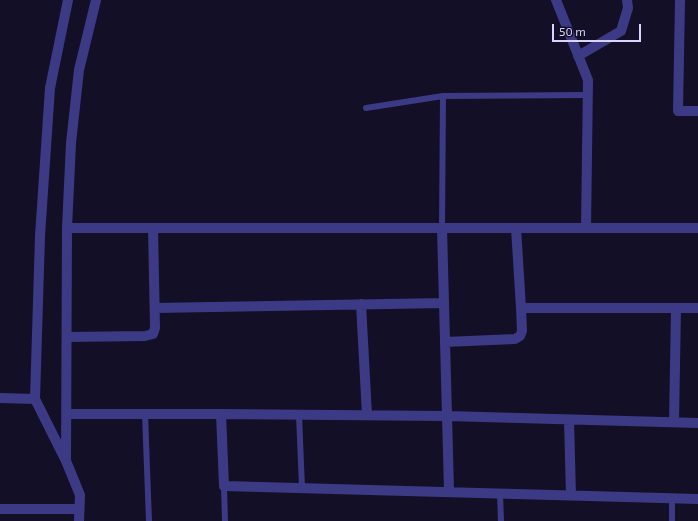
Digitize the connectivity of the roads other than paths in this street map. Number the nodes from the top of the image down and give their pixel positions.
1 (68, 0) edge
2 (96, 0) edge
3 (556, 0) edge
4 (627, 0) edge
5 (680, 0) edge
6 (578, 56) junction
7 (588, 95) junction
8 (443, 96) junction
9 (366, 108) dead end
10 (698, 111) edge
11 (67, 228) junction
12 (153, 228) junction
13 (442, 228) junction
14 (516, 228) junction
15 (586, 228) junction
16 (698, 228) edge
17 (444, 303) junction
18 (361, 304) junction
19 (155, 308) junction
20 (521, 308) junction
21 (676, 308) junction
22 (698, 308) edge
23 (67, 337) junction
24 (445, 342) junction
25 (0, 398) edge
26 (35, 399) junction
27 (66, 414) junction
28 (145, 414) junction
29 (221, 414) junction
30 (299, 415) junction
31 (366, 416) junction
32 (447, 416) junction
33 (569, 420) junction
34 (674, 422) junction
35 (698, 423) edge
36 (66, 461) junction
37 (224, 486) junction
38 (302, 488) junction
39 (449, 491) junction
40 (500, 493) junction
41 (572, 495) junction
42 (672, 498) junction
43 (698, 499) edge
44 (0, 509) edge
45 (79, 509) junction
46 (79, 521) edge
47 (149, 521) edge
48 (225, 521) edge
49 (501, 521) edge
50 (672, 521) edge

1 - 26 street
2 - 11 street
3 - 6 street
4 - 6 street
5 - 10 street
6 - 7 street
7 - 8 lane
7 - 15 street
8 - 9 lane
8 - 13 lane
11 - 12 street
11 - 23 street
12 - 13 street
12 - 19 street
13 - 14 street
13 - 17 street
14 - 15 street
14 - 20 street
15 - 16 street
17 - 18 street
17 - 24 street
18 - 19 street
18 - 31 street
19 - 23 street
20 - 21 street
20 - 24 street
21 - 22 street
21 - 34 street
23 - 27 street
24 - 32 street
25 - 26 street
26 - 36 street
27 - 28 street
27 - 36 street
28 - 29 street
28 - 47 lane
29 - 30 street
29 - 37 street
30 - 31 street
30 - 38 lane
31 - 32 street
32 - 33 street
32 - 39 street
33 - 34 street
33 - 41 street
34 - 35 street
36 - 45 street
37 - 38 street
37 - 48 lane
38 - 39 street
39 - 40 street
40 - 41 street
40 - 49 lane
41 - 42 street
42 - 43 street
42 - 50 lane
44 - 45 street
45 - 46 street

